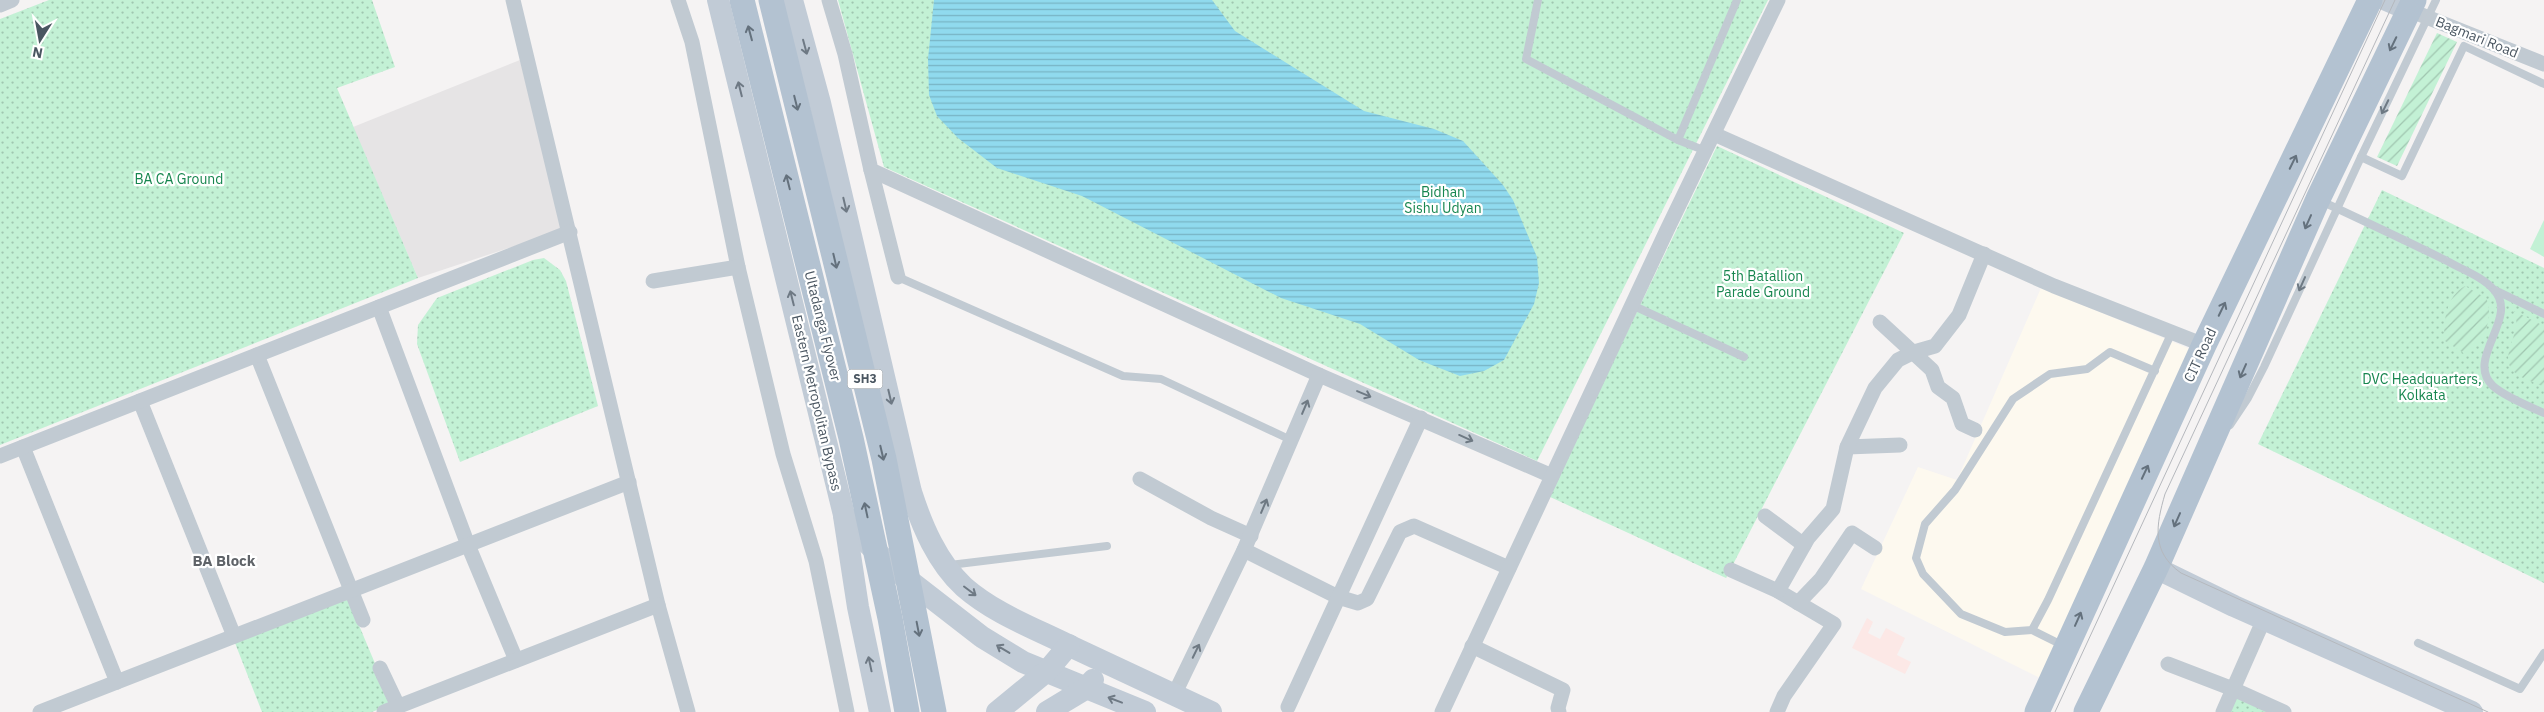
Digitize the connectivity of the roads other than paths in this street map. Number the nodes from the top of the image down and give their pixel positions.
1 (12, 0) edge
2 (513, 0) edge
3 (678, 0) edge
4 (718, 0) edge
5 (742, 0) edge
6 (771, 0) edge
7 (792, 0) edge
8 (829, 0) edge
9 (1538, 0) edge
10 (1737, 0) edge
11 (1778, 0) edge
12 (2370, 0) edge
13 (2386, 0) edge
14 (2436, 0) edge
15 (0, 5) edge
16 (2417, 9) edge
17 (2544, 64) edge
18 (2544, 84) edge
19 (1714, 134) junction
20 (1678, 140) junction
21 (1706, 151) junction
22 (2360, 157) junction
23 (871, 170) junction
24 (2328, 204) junction
25 (570, 232) junction
26 (1984, 254) junction
27 (738, 267) junction
28 (898, 277) joint
29 (653, 281) dead end
30 (2495, 290) junction
31 (1632, 305) junction
32 (379, 307) junction
33 (2544, 314) edge
34 (1880, 322) dead end
35 (2172, 332) junction
36 (2204, 345) junction
37 (1914, 352) junction
38 (257, 355) junction
39 (1744, 357) dead end
40 (2155, 372) junction
41 (1319, 375) junction
42 (140, 401) junction
43 (2544, 413) edge
44 (1421, 418) junction
45 (1975, 430) dead end
46 (1291, 440) junction
47 (1900, 445) dead end
48 (23, 447) junction
49 (1847, 447) junction
50 (0, 456) edge
51 (1552, 476) junction
52 (1140, 479) dead end
53 (629, 482) junction
54 (844, 515) junction
55 (1765, 516) dead end
56 (1251, 536) junction
57 (468, 545) junction
58 (1804, 545) junction
59 (1107, 546) dead end
60 (1874, 548) dead end
61 (1244, 550) junction
62 (946, 566) junction
63 (1509, 568) junction
64 (2156, 568) junction
65 (1731, 570) dead end
66 (351, 590) junction
67 (1778, 592) junction
68 (1338, 597) junction
69 (1798, 603) junction
70 (658, 605) junction
71 (2264, 619) junction
72 (363, 620) dead end
73 (2032, 630) junction
74 (234, 636) junction
75 (2418, 643) dead end
76 (1069, 645) junction
77 (1472, 646) junction
78 (2066, 647) junction
79 (2544, 653) edge
80 (516, 660) junction
81 (1107, 664) junction
82 (2168, 664) dead end
83 (380, 668) dead end
84 (1047, 671) junction
85 (117, 682) junction
86 (1085, 689) junction
87 (2233, 689) junction
88 (1174, 695) junction
89 (398, 706) junction
90 (1288, 707) dead end
91 (40, 712) edge
92 (384, 712) edge
93 (688, 712) edge
94 (847, 712) edge
95 (880, 712) edge
96 (907, 712) edge
97 (934, 712) edge
98 (997, 712) edge
99 (1047, 712) edge
100 (1145, 712) edge
101 (1211, 712) edge
102 (1442, 712) edge
103 (1560, 712) edge
104 (1777, 712) edge
105 (2037, 712) edge
106 (2086, 712) edge
107 (2223, 712) edge
108 (2284, 712) edge
109 (2472, 712) edge

1 - 15 street
2 - 25 street
3 - 27 street
54 -> 4 main road, Eastern Metropolitan Bypass
96 -> 5 main road, Ultadanga Flyover / SH3
6 -> 97 main road, Ultadanga Flyover / SH3
7 -> 62 main road
8 - 23 street
9 - 20 lane
10 - 20 lane
11 - 19 street
36 -> 12 main road, CIT Road
13 - 16 main road
14 - 16 lane
16 - 17 street, Bagmari Road
16 -> 22 lane
16 -> 24 main road
18 - 22 lane
19 - 21 street
19 - 26 street
20 - 21 lane
21 - 31 street
22 - 24 lane
23 - 28 street
23 - 41 street
24 - 30 lane
24 -> 64 main road
25 - 32 street
25 - 53 street
26 - 35 street
26 - 37 street
27 - 29 street
27 - 94 street
28 - 46 lane
30 - 33 lane
30 - 43 lane
31 - 39 lane
31 - 51 street
32 - 38 street
32 - 57 street
34 - 37 street
35 - 36 street
35 - 40 lane
78 -> 36 main road, CIT Road
37 - 45 street
37 - 49 street
38 - 42 street
38 - 66 street
40 - 73 lane
40 - 73 lane
41 -> 44 street
46 -> 41 street
42 - 48 street
42 - 74 street
44 -> 51 street
44 - 68 street
56 -> 46 street
47 - 49 street
48 - 50 street
48 - 85 street
49 - 58 street
51 - 63 street
52 - 56 street
53 - 57 street
53 - 70 street
84 -> 54 main road, Eastern Metropolitan Bypass
95 -> 54 main road
55 - 58 street
56 - 61 street
57 - 66 street
57 - 80 street
58 - 67 street
59 - 62 lane
60 - 69 street
61 - 68 street
88 -> 61 street
62 -> 76 main road
63 - 68 street
63 - 77 street
64 - 71 main road
64 - 106 main road
65 - 67 street
66 - 72 street
66 - 74 street
67 - 69 street
68 - 90 street
69 - 104 street
70 - 80 street
70 - 93 street
71 - 87 street
71 - 109 main road
73 - 78 lane
74 - 85 street
75 - 79 lane
76 - 81 main road
76 - 84 main road
77 - 102 street
77 - 103 street
78 - 105 main road, CIT Road
80 - 89 street
81 - 86 main road
81 - 88 main road
82 - 87 street
83 - 89 street
84 - 86 main road, Eastern Metropolitan Bypass
84 - 98 main road
85 - 91 street
86 - 99 main road
100 -> 86 main road, Eastern Metropolitan Bypass
87 - 107 street
87 - 108 street
88 - 101 main road
89 - 92 street

